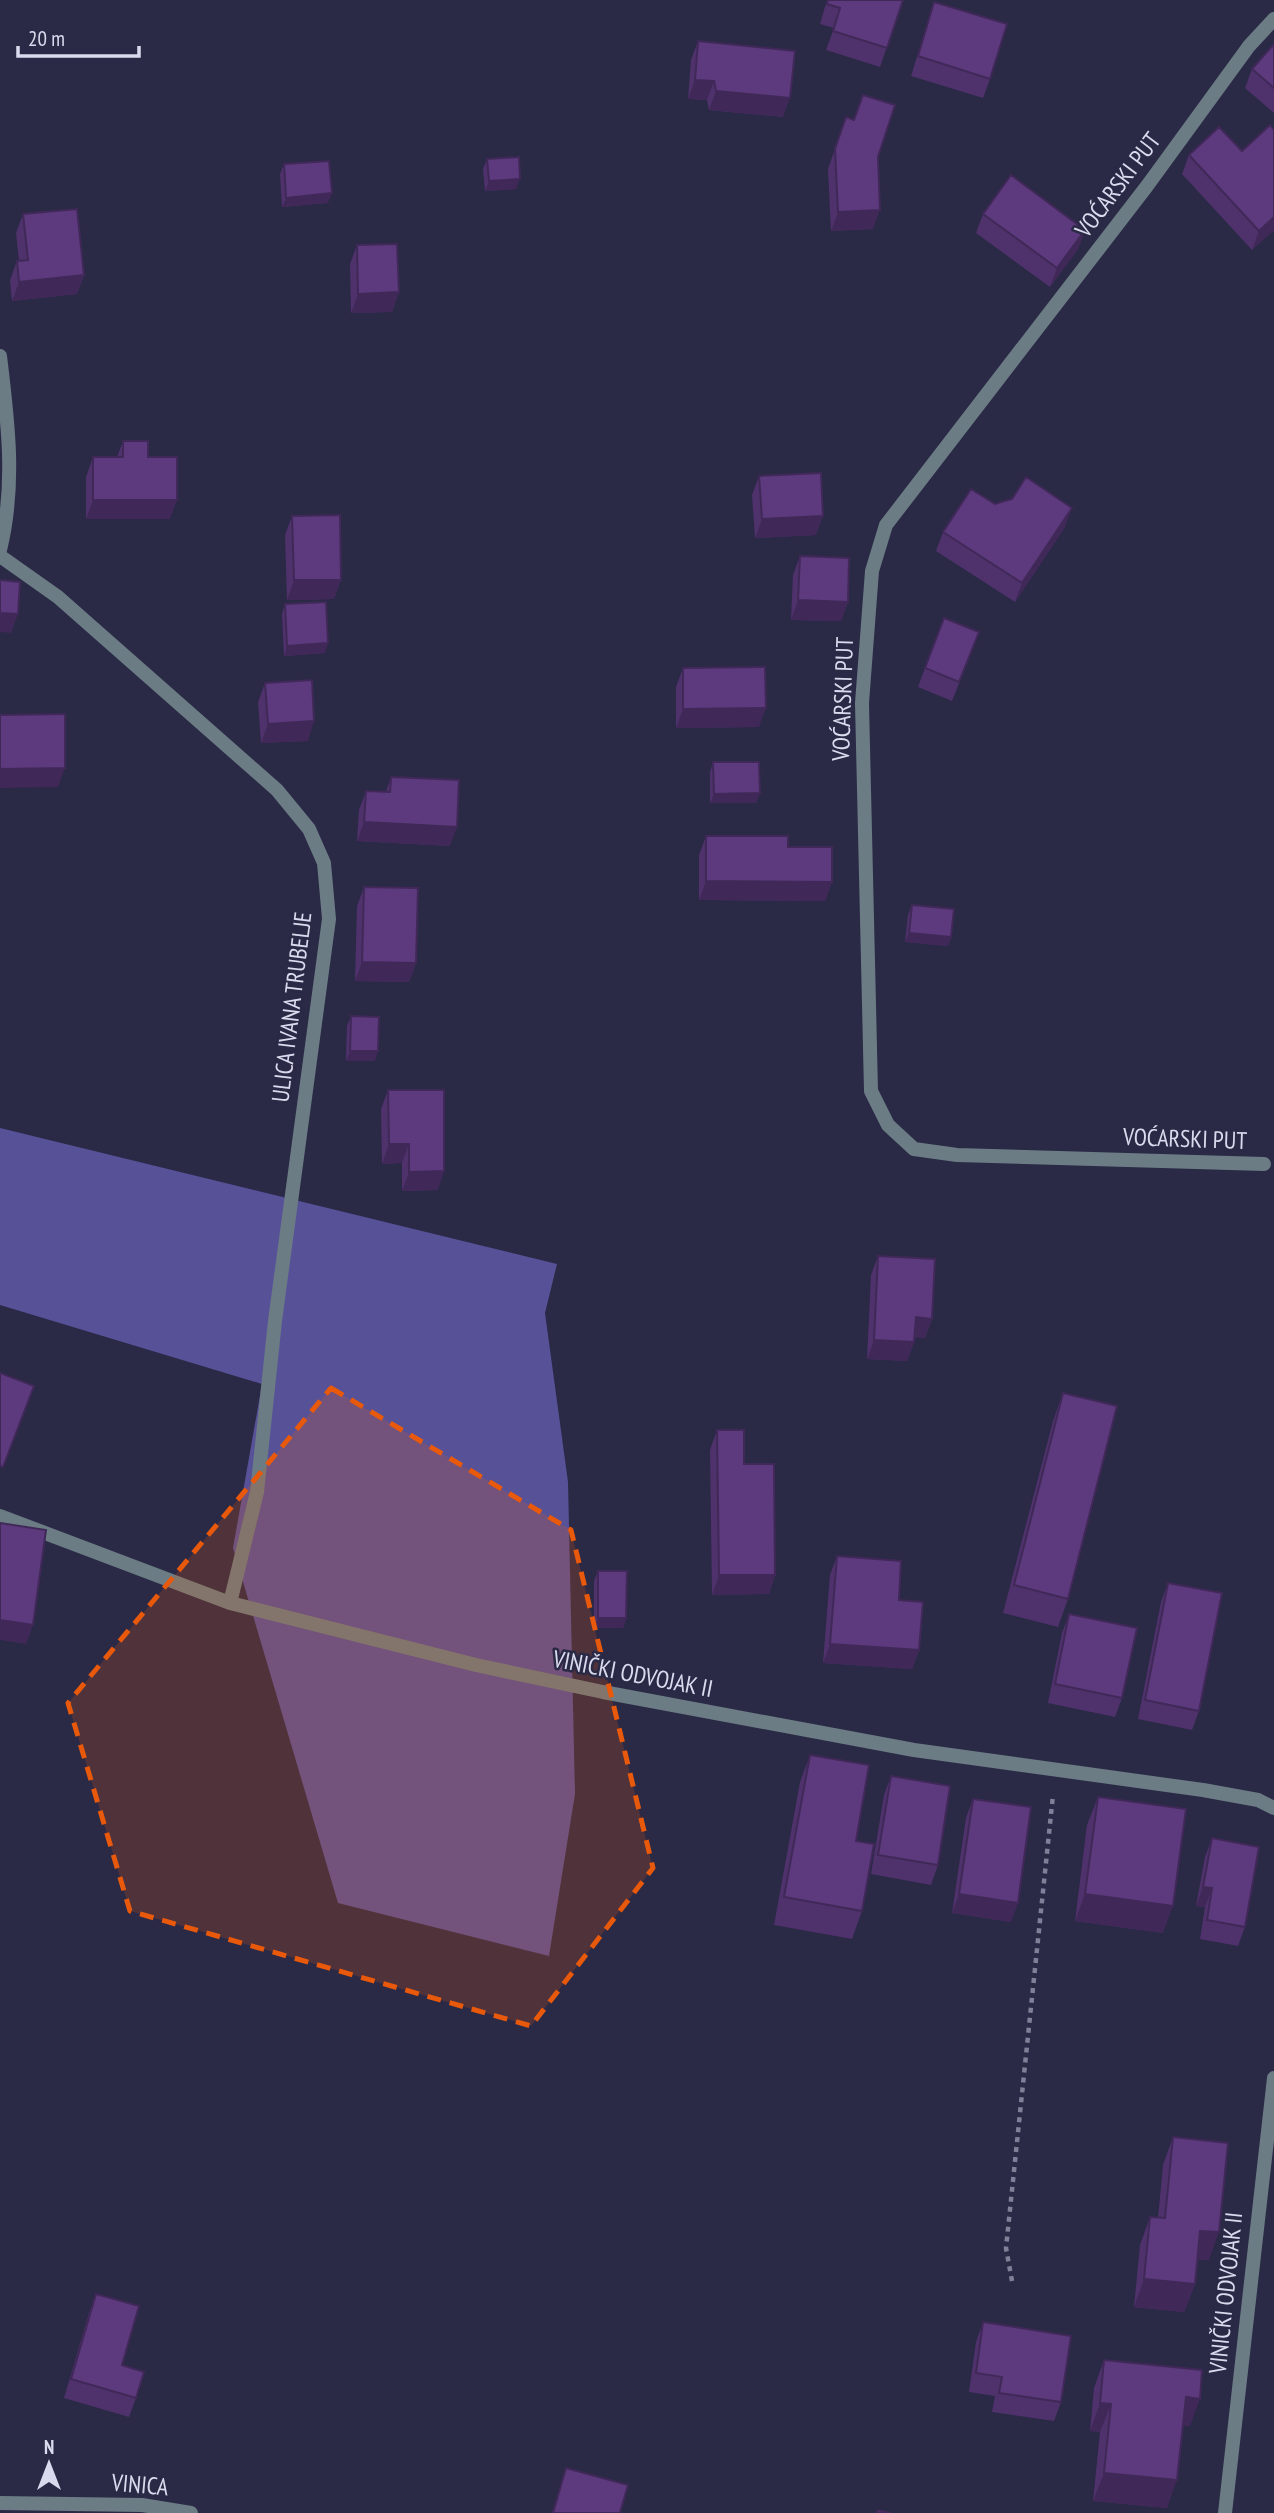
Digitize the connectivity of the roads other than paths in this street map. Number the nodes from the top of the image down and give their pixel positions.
1 (1274, 19) edge
2 (0, 356) edge
3 (0, 550) edge
4 (0, 556) edge
5 (1264, 1164) dead end
6 (0, 1516) edge
7 (230, 1602) junction
8 (1274, 1808) edge
9 (1274, 2078) edge
10 (0, 2503) edge
11 (39, 2508) edge
12 (191, 2513) edge
13 (1225, 2513) edge

1 - 5 street, VOĆARSKI PUT
2 - 3 street
4 - 7 street, ULICA IVANA TRUBELJE
6 - 7 street, VINIČKI ODVOJAK II
7 - 8 street, VINIČKI ODVOJAK II
9 - 13 street, VINIČKI ODVOJAK II
10 - 11 street, VINICA
11 - 12 street, VINICA

